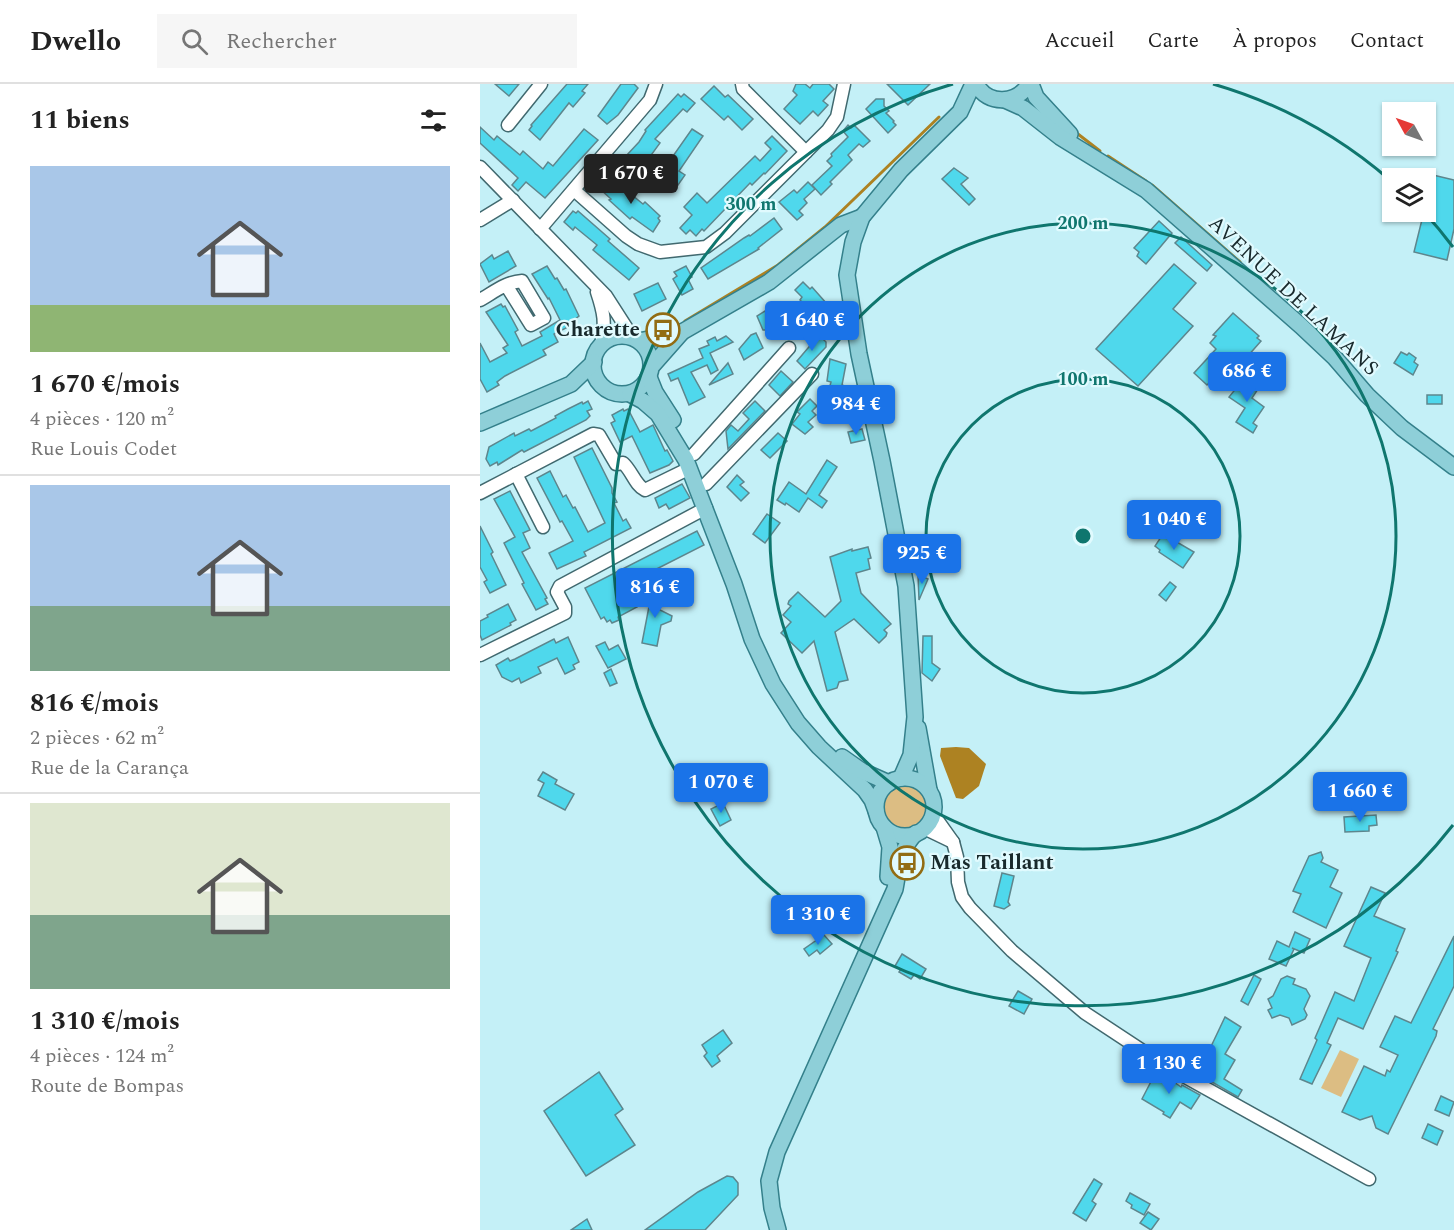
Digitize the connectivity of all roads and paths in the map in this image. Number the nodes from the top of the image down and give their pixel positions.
1 (541, 84) edge
2 (656, 84) edge
3 (741, 84) edge
4 (844, 84) edge
5 (974, 84) edge
6 (1030, 84) edge
7 (1000, 100) junction
8 (960, 112) junction
9 (508, 125) dead end
10 (806, 152) junction
11 (1100, 160) junction
12 (480, 167) edge
13 (574, 190) junction
14 (513, 200) junction
15 (862, 217) junction
16 (480, 220) edge
17 (540, 229) junction
18 (830, 235) junction
19 (853, 242) junction
20 (506, 285) dead end
21 (595, 285) junction
22 (480, 300) edge
23 (682, 332) junction
24 (636, 340) junction
25 (601, 345) junction
26 (789, 348) dead end
27 (594, 362) junction
28 (650, 372) junction
29 (812, 374) dead end
30 (571, 384) junction
31 (603, 387) junction
32 (630, 394) junction
33 (480, 423) edge
34 (692, 461) junction
35 (1454, 467) edge
36 (516, 474) junction
37 (706, 484) junction
38 (480, 493) edge
39 (706, 508) junction
40 (543, 527) dead end
41 (480, 655) edge
42 (915, 717) junction
43 (895, 780) junction
44 (929, 790) junction
45 (876, 811) junction
46 (933, 814) junction
47 (884, 827) junction
48 (920, 831) junction
49 (953, 842) junction
50 (875, 936) junction
51 (1369, 1179) dead end
52 (778, 1230) edge

1 - 9 street
2 - 13 street
3 - 10 street
4 - 10 street
5 - 7 main road, AVENUE DE LAMANS
5 - 8 main road
6 - 7 main road
6 - 11 main road, AVENUE DE LAMANS
7 - 8 main road
7 - 11 main road, AVENUE DE LAMANS
8 - 15 main road
10 - 13 street
11 - 35 main road, AVENUE DE LAMANS
12 - 14 street
13 - 17 street
14 - 16 street
14 - 17 street
15 - 18 main road
15 - 19 main road
17 - 21 street
18 - 19 main road
18 - 23 main road
19 - 42 main road
20 - 22 street
21 - 24 street
21 - 25 street
23 - 24 main road
23 - 28 main road
24 - 25 main road
24 - 28 main road
25 - 27 main road
26 - 34 street
27 - 30 main road
27 - 31 main road
28 - 32 main road
28 - 34 main road
29 - 37 street
30 - 31 main road
30 - 33 main road
31 - 32 main road
32 - 34 main road
34 - 36 street
34 - 37 main road
34 - 39 main road
36 - 38 street
36 - 40 street
37 - 43 main road
39 - 41 street
39 - 45 main road
42 - 43 main road
42 - 44 main road
43 - 44 main road
43 - 45 main road
44 - 46 main road
45 - 47 main road
46 - 48 main road
46 - 49 street
47 - 48 main road
47 - 50 main road
48 - 49 street
48 - 50 main road
49 - 51 street
50 - 52 main road

